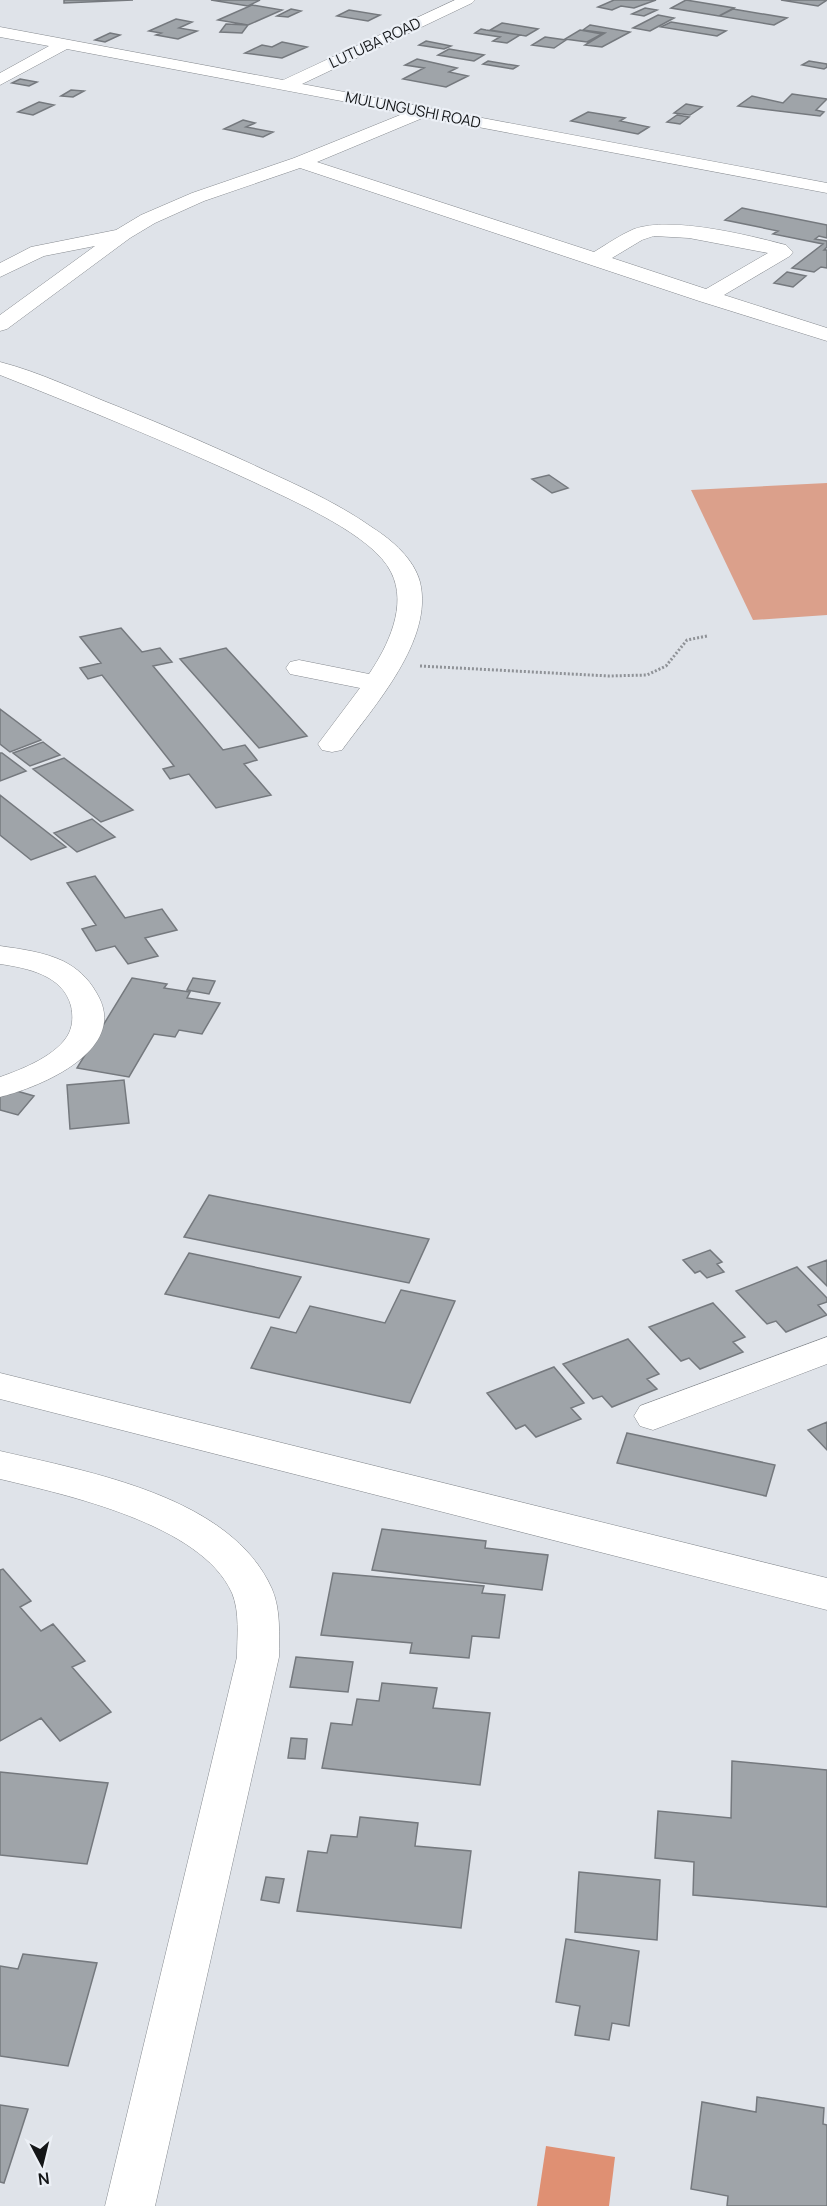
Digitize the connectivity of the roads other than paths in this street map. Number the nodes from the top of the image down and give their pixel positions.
1 (467, 0) edge
2 (0, 32) edge
3 (65, 44) junction
4 (0, 80) edge
5 (284, 86) junction
6 (423, 112) junction
7 (300, 162) junction
8 (827, 188) edge
9 (123, 234) junction
10 (594, 260) junction
11 (0, 271) edge
12 (706, 297) junction
13 (0, 326) edge
14 (827, 335) edge
15 (0, 368) edge
16 (299, 668) dead end
17 (375, 683) junction
18 (332, 744) dead end
19 (0, 955) edge
20 (0, 1087) edge
21 (827, 1350) edge
22 (0, 1386) edge
23 (653, 1416) dead end
24 (0, 1465) edge
25 (827, 1593) edge
26 (130, 2206) edge

1 - 5 street, LUTUBA ROAD
2 - 3 street, MULUNGUSHI ROAD
3 - 4 street
3 - 5 street, MULUNGUSHI ROAD
5 - 6 street, MULUNGUSHI ROAD
6 - 7 street
6 - 8 street, MULUNGUSHI ROAD
7 - 9 street
7 - 10 street
9 - 11 street
9 - 13 street
10 - 12 street
10 - 12 street
12 - 14 street
15 - 17 street
16 - 17 street
17 - 18 street
19 - 20 street
21 - 23 street
22 - 25 street
24 - 26 street

